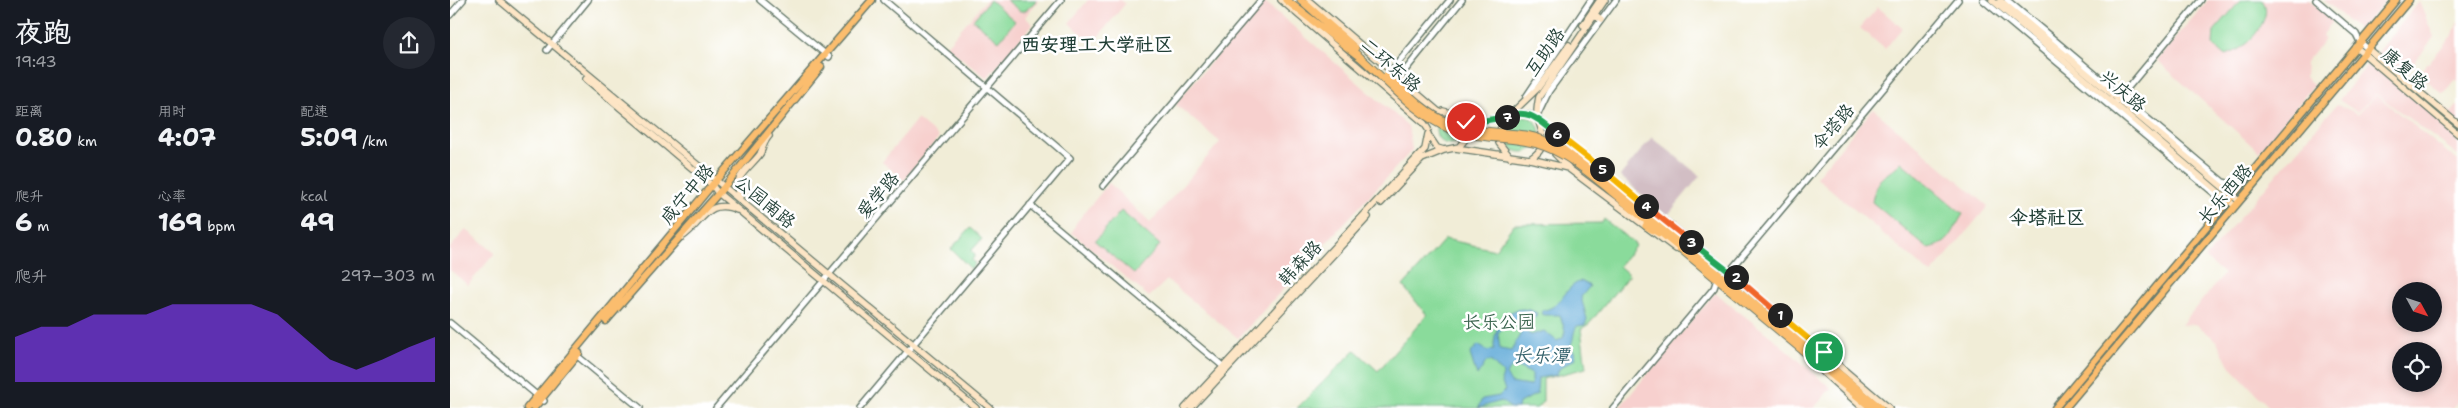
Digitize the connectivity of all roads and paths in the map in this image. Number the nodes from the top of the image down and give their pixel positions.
1 (462, 0) edge
2 (493, 0) edge
3 (498, 0) edge
4 (588, 0) edge
5 (760, 0) edge
6 (872, 0) edge
7 (876, 0) edge
8 (884, 0) edge
9 (1062, 0) edge
10 (1261, 0) edge
11 (1281, 0) edge
12 (1302, 0) edge
13 (1308, 0) edge
14 (1450, 0) edge
15 (1462, 0) edge
16 (1591, 0) edge
17 (1600, 0) edge
18 (1605, 0) edge
19 (1616, 0) edge
20 (1958, 0) edge
21 (1983, 0) edge
22 (1992, 0) edge
23 (2000, 0) edge
24 (2007, 0) edge
25 (2201, 0) edge
26 (2316, 0) edge
27 (2396, 0) edge
28 (2409, 0) edge
29 (1286, 3) edge
30 (1319, 10) junction
31 (450, 15) edge
32 (1594, 15) junction
33 (1601, 20) junction
34 (1330, 25) junction
35 (2358, 44) junction
36 (549, 48) junction
37 (2365, 51) junction
38 (827, 56) junction
39 (1357, 60) junction
40 (1391, 71) junction
41 (1399, 78) junction
42 (987, 88) junction
43 (2116, 102) junction
44 (1523, 103) junction
45 (1439, 112) junction
46 (1460, 115) junction
47 (1508, 117) junction
48 (1539, 118) junction
49 (2458, 124) edge
50 (1428, 132) junction
51 (2458, 134) edge
52 (769, 136) dead end
53 (1455, 148) junction
54 (1577, 149) junction
55 (1444, 150) junction
56 (1510, 157) junction
57 (1530, 158) junction
58 (2255, 167) junction
59 (1568, 168) junction
60 (2210, 172) junction
61 (2216, 181) junction
62 (714, 184) junction
63 (1103, 186) dead end
64 (724, 187) junction
65 (717, 192) junction
66 (2230, 197) junction
67 (743, 201) junction
68 (2237, 203) junction
69 (1030, 205) junction
70 (1653, 211) junction
71 (742, 213) junction
72 (2210, 222) junction
73 (1646, 226) junction
74 (1676, 240) junction
75 (676, 241) junction
76 (1729, 272) junction
77 (830, 274) junction
78 (822, 280) junction
79 (1716, 282) junction
80 (450, 323) edge
81 (913, 344) junction
82 (908, 351) junction
83 (574, 353) junction
84 (1225, 369) junction
85 (1830, 373) junction
86 (1849, 374) junction
87 (1840, 388) junction
88 (1856, 391) junction
89 (541, 399) junction
90 (527, 408) edge
91 (534, 408) edge
92 (640, 408) edge
93 (716, 408) edge
94 (860, 408) edge
95 (976, 408) edge
96 (990, 408) edge
97 (1185, 408) edge
98 (1191, 408) edge
99 (1613, 408) edge
100 (1863, 408) edge
101 (1872, 408) edge
102 (1880, 408) edge
103 (1888, 408) edge
104 (2055, 408) edge
105 (2065, 408) edge

1 - 31 street
2 - 36 main road, 公园南路
3 - 36 main road, 公园南路
4 - 36 street
5 - 38 street
6 - 38 main road, 咸宁中路
7 - 38 main road, 咸宁中路
8 - 42 street
9 - 42 street, 爱学路
10 - 63 street
11 - 29 main road
12 - 34 highway, 二环东路
13 - 30 main road
14 - 40 street
15 - 41 street
16 - 44 street
17 - 44 main road, 互助路
18 - 32 main road, 互助路
19 - 33 street
20 - 76 street, 伞塔路
21 - 43 street
22 - 43 main road, 兴庆路
23 - 43 main road, 兴庆路
24 - 43 street
25 - 43 street
26 - 35 street
27 - 35 main road, 长乐西路
28 - 37 main road, 长乐西路
29 - 39 main road
29 - 39 highway, 二环东路
30 - 34 highway
30 - 40 main road
32 - 33 main road
32 - 48 main road, 互助路
33 - 48 street
34 - 39 highway, 二环东路
35 - 37 main road, 康复路
35 - 58 main road, 长乐西路
36 - 62 main road, 公园南路
37 - 49 main road, 康复路
37 - 51 main road, 康复路
37 - 68 main road, 长乐西路
38 - 62 main road, 咸宁中路
38 - 64 main road, 咸宁中路
39 - 50 main road
39 - 74 highway, 二环东路, bridge
40 - 41 main road
41 - 45 main road
42 - 69 street
42 - 77 street, 爱学路
43 - 60 street
43 - 61 main road, 兴庆路
43 - 66 main road, 兴庆路
43 - 72 street
44 - 47 main road, 互助路
45 - 46 main road
45 - 50 main road
46 - 47 main road
46 - 53 main road
47 - 48 main road
47 - 56 main road
48 - 54 main road
48 - 57 main road
50 - 55 main road
50 - 84 main road, 韩森路
52 - 67 main road
53 - 55 main road
53 - 56 main road
54 - 59 main road
54 - 70 main road
55 - 84 main road, 韩森路
56 - 57 main road
57 - 59 main road
58 - 60 street
58 - 66 main road, 长乐西路
59 - 73 main road
60 - 61 main road
61 - 66 main road, 兴庆路
62 - 64 main road, 公园南路
62 - 65 main road, 公园南路
62 - 83 main road, 咸宁中路
64 - 65 main road, 咸宁中路
64 - 67 main road, 公园南路
65 - 71 main road, 公园南路
65 - 75 main road, 咸宁中路
66 - 68 main road, 兴庆路
66 - 72 main road, 长乐西路
67 - 77 main road, 公园南路
68 - 105 main road, 长乐西路
69 - 81 street
69 - 84 street
70 - 74 highway
70 - 76 main road
71 - 75 main road
71 - 78 main road, 公园南路
72 - 104 main road, 长乐西路
73 - 74 highway
73 - 79 main road
74 - 85 highway, 二环东路
74 - 88 highway, 二环东路
75 - 83 main road, 咸宁中路
76 - 86 main road
77 - 78 street, 爱学路
77 - 81 main road, 公园南路
78 - 82 main road, 公园南路
78 - 93 street, 爱学路
79 - 87 main road
79 - 99 street
80 - 89 street
81 - 82 street
81 - 96 main road, 公园南路
82 - 94 street
82 - 95 main road, 公园南路
83 - 89 main road, 咸宁中路
83 - 92 street
84 - 97 main road, 韩森路
84 - 98 main road, 韩森路
85 - 87 highway
85 - 88 highway, 二环东路
86 - 88 highway
86 - 103 main road
87 - 100 main road
88 - 101 highway, 二环东路
88 - 102 highway, 二环东路
89 - 90 main road, 咸宁中路
89 - 91 main road, 咸宁中路

